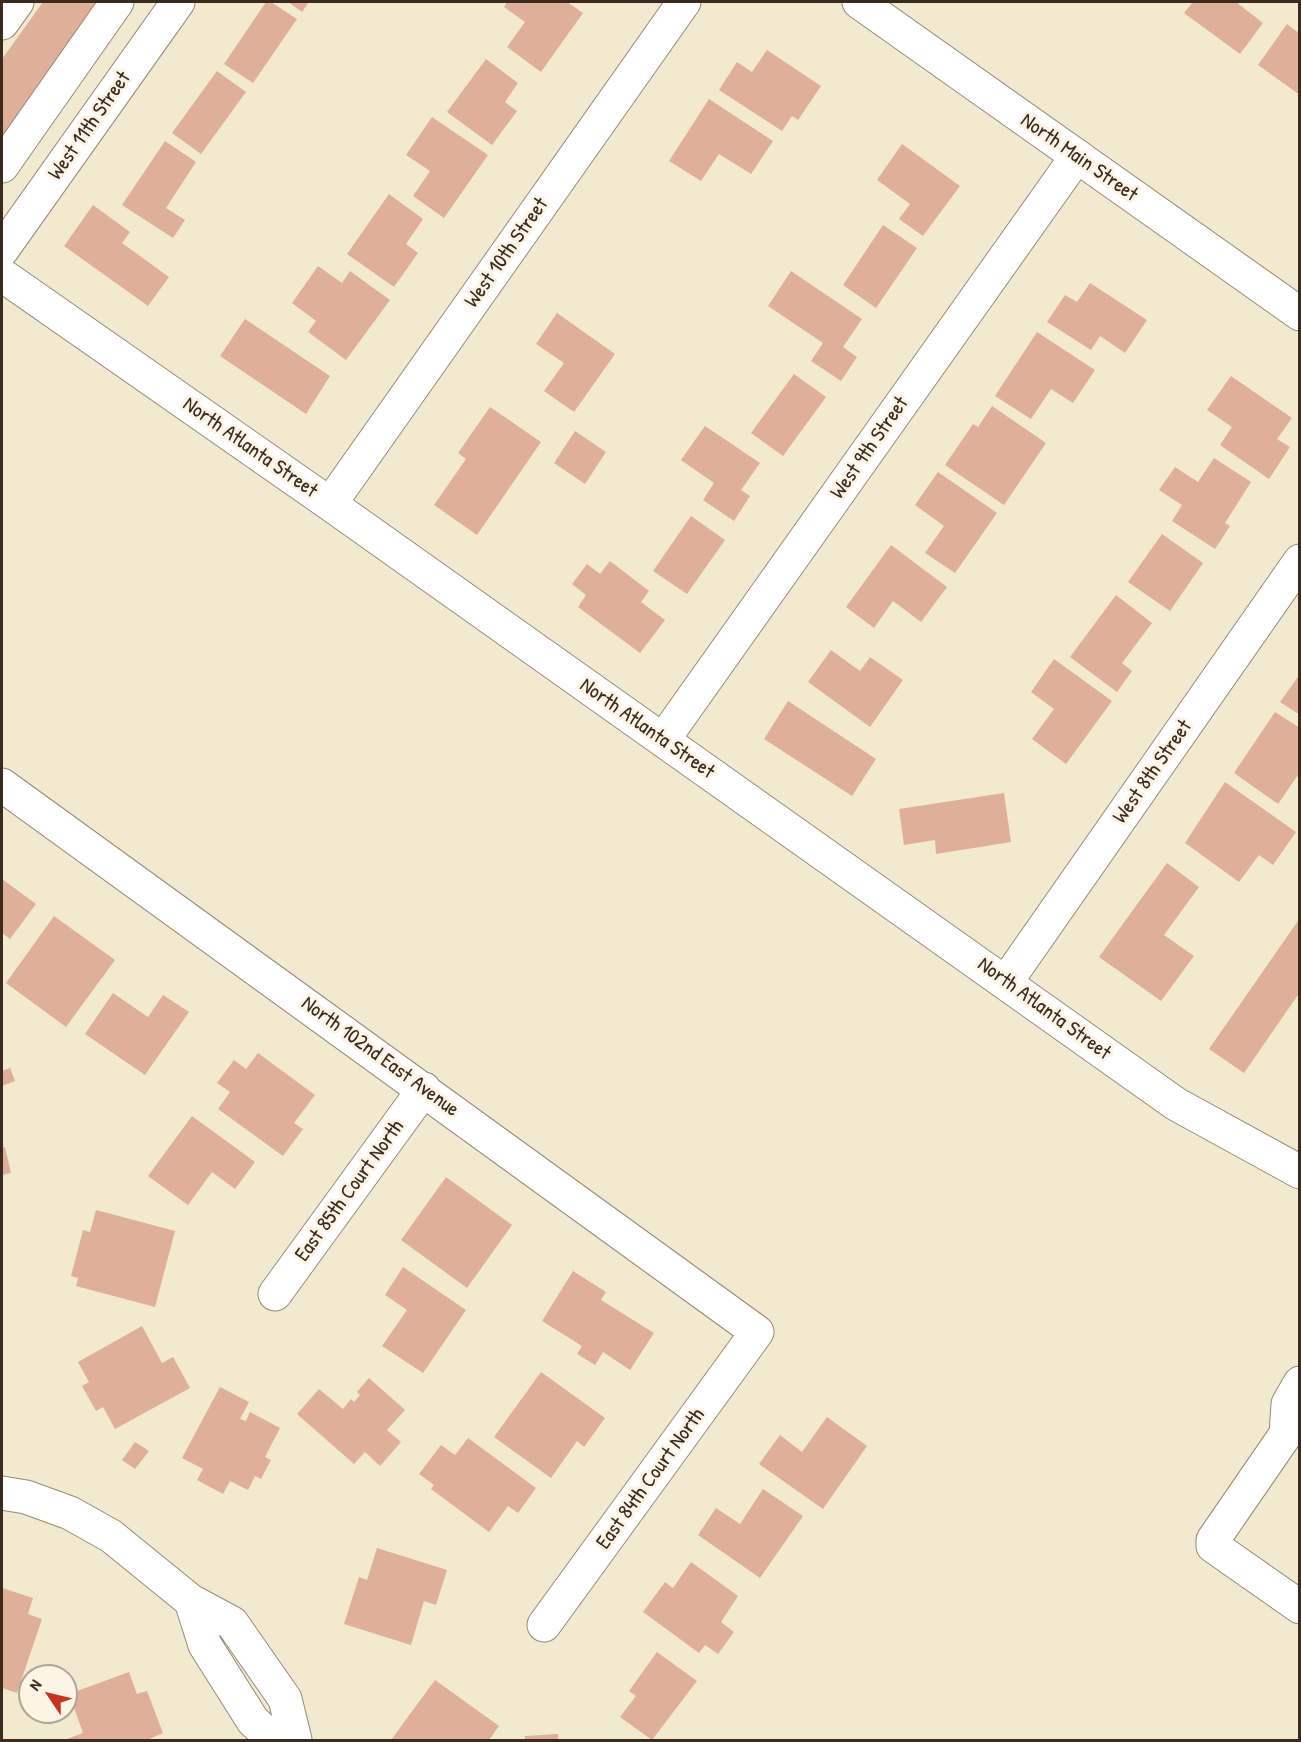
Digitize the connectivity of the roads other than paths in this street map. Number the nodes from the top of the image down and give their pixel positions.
1 (17, 2) edge
2 (117, 2) edge
3 (178, 2) edge
4 (684, 2) edge
5 (859, 2) edge
6 (2, 24) edge
7 (1077, 156) junction
8 (2, 166) edge
9 (2, 250) edge
10 (2, 275) edge
11 (1299, 314) edge
12 (330, 504) junction
13 (1299, 561) edge
14 (663, 740) junction
15 (2, 785) edge
16 (1006, 982) junction
17 (424, 1089) junction
18 (1299, 1172) edge
19 (275, 1294) dead end
20 (757, 1332) joint
21 (1299, 1383) edge
22 (2, 1492) edge
23 (191, 1601) junction
24 (1299, 1607) edge
25 (544, 1625) dead end
26 (255, 1657) junction
27 (226, 1678) junction
28 (274, 1740) edge
29 (295, 1740) edge

1 - 6 street
2 - 8 street
3 - 9 street, West 11th Street
4 - 12 street, West 10th Street
5 - 7 street, North Main Street
7 - 11 street, North Main Street
7 - 14 street, West 9th Street
10 - 12 street, North Atlanta Street
12 - 14 street, North Atlanta Street
13 - 16 street, West 8th Street
14 - 16 street, North Atlanta Street
15 - 17 street, North 102nd East Avenue
16 - 18 street, North Atlanta Street
17 - 19 street, East 85th Court North
17 - 20 street, North 102nd East Avenue
20 - 25 street, East 84th Court North
21 - 24 street
22 - 23 street
23 - 26 street
23 - 27 street
26 - 27 street
26 - 29 street
27 - 28 street

